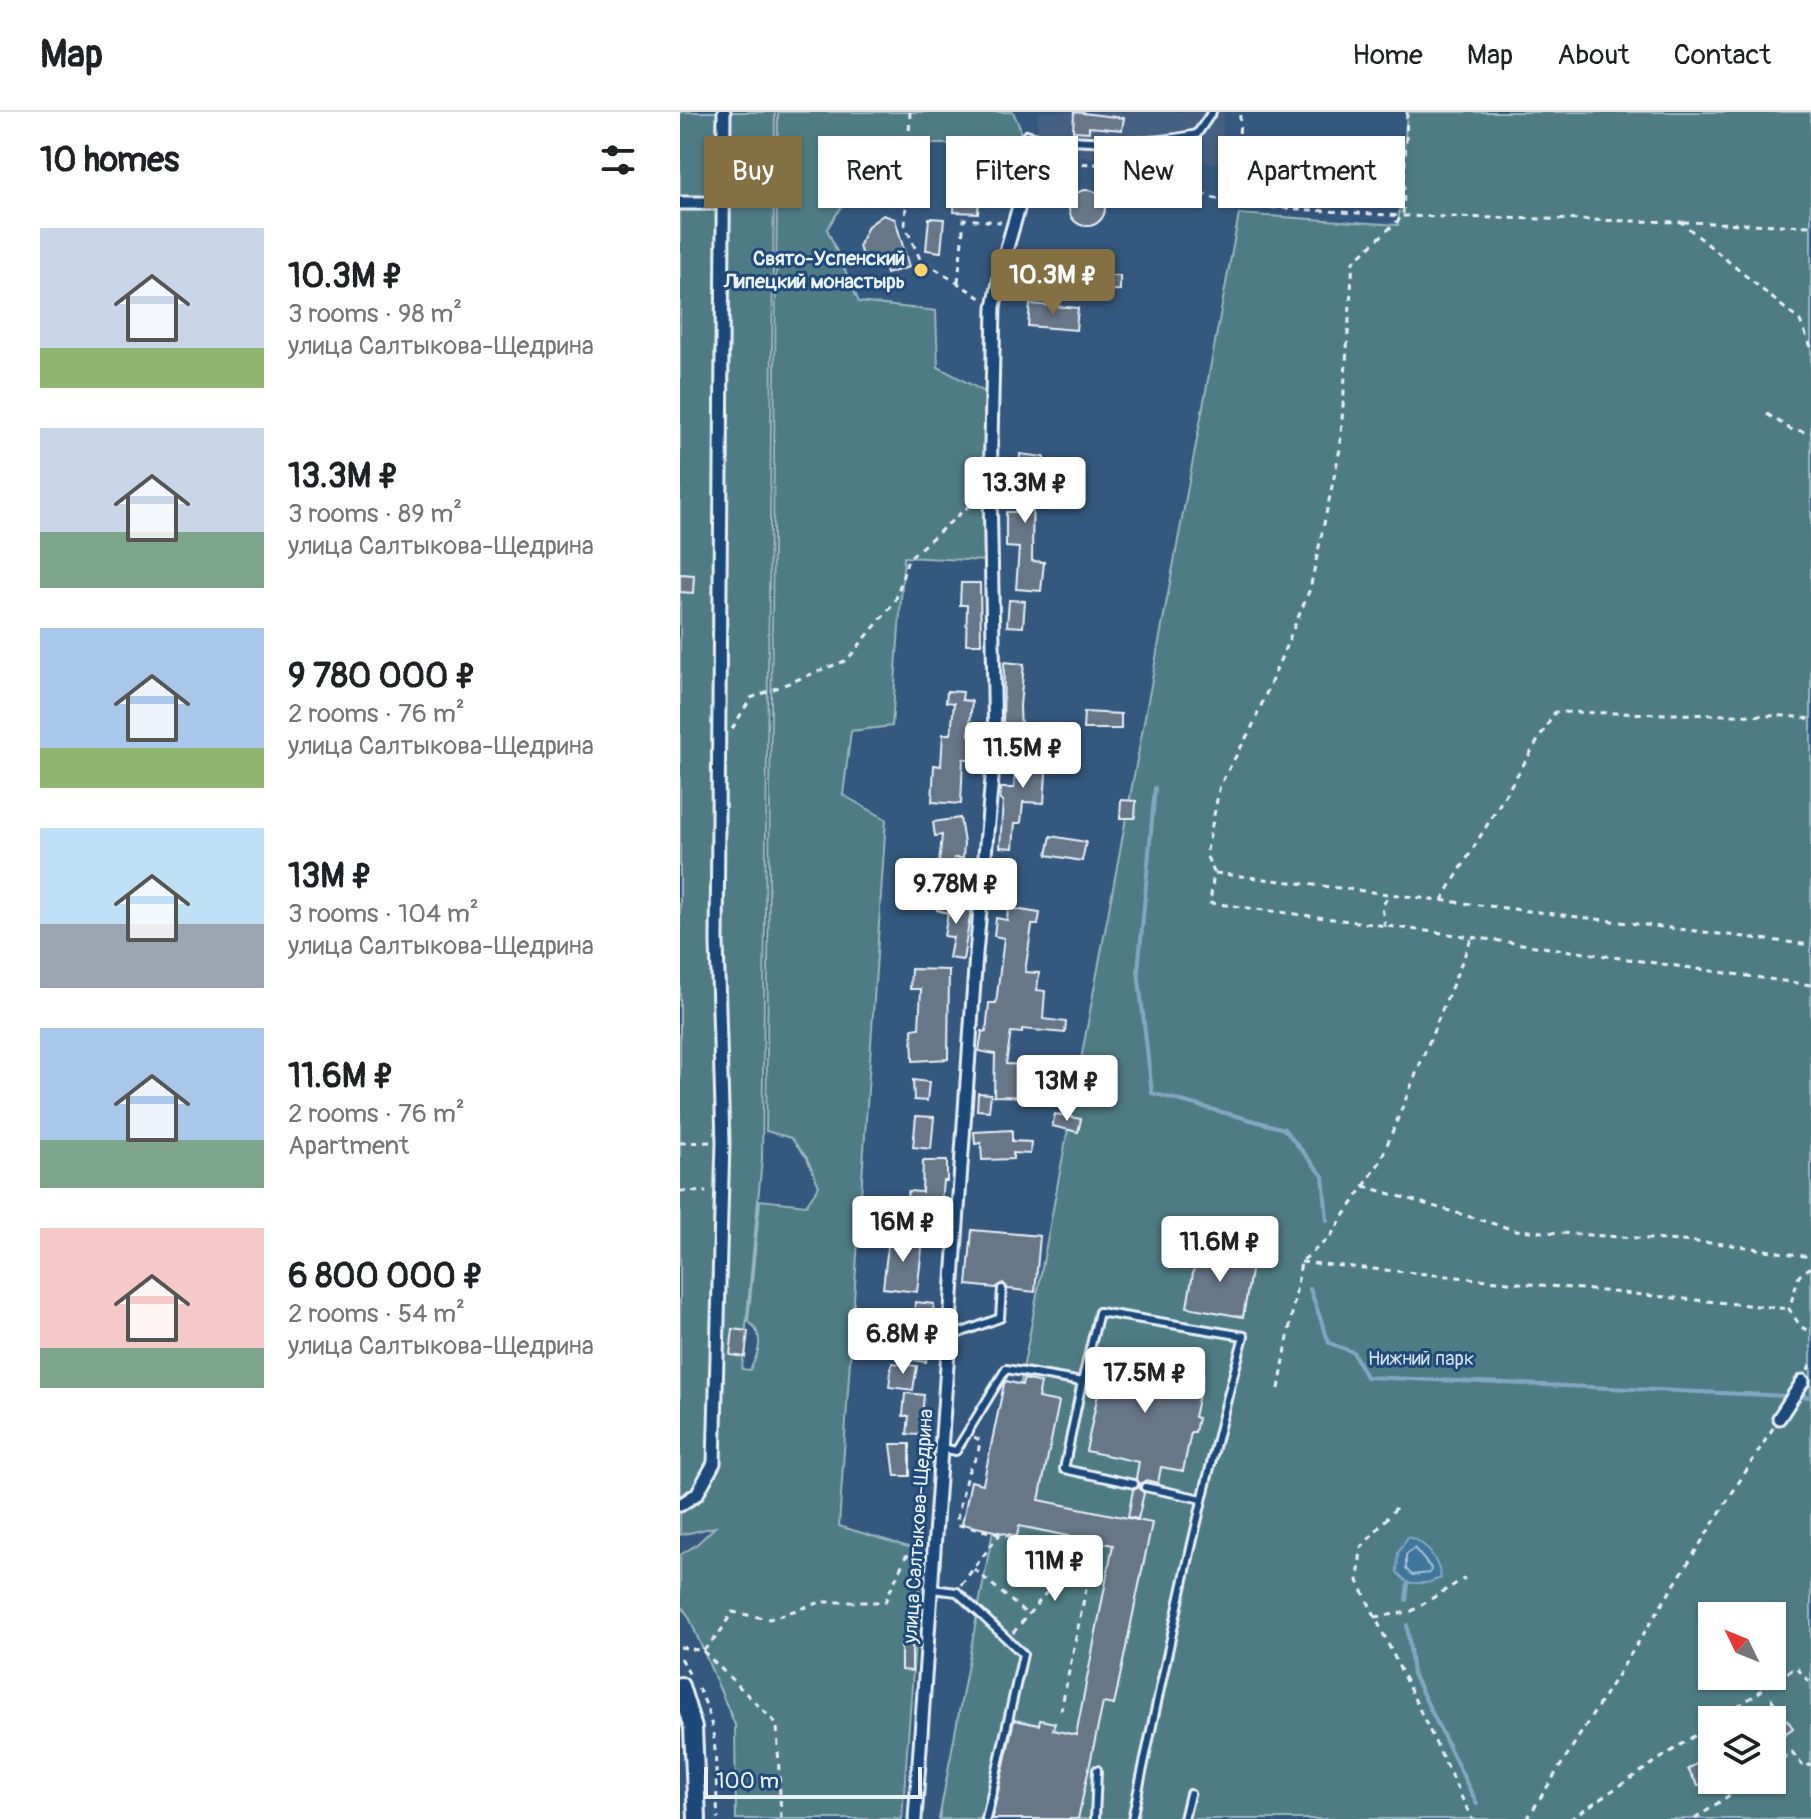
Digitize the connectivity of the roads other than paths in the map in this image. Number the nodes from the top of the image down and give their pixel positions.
1 (724, 112) edge
2 (1212, 112) edge
3 (723, 136) edge
4 (1078, 140) edge
5 (680, 203) edge
6 (704, 203) edge
7 (722, 208) edge
8 (1017, 208) edge
9 (1002, 1289) dead end
10 (949, 1337) junction
11 (1803, 1381) dead end
12 (1082, 1382) junction
13 (1779, 1418) road end
14 (941, 1448) junction
15 (1134, 1484) dead end
16 (1145, 1487) dead end
17 (1202, 1499) junction
18 (680, 1505) edge
19 (932, 1589) junction
20 (680, 1686) edge
21 (1097, 1770) dead end
22 (1190, 1794) dead end
23 (697, 1819) edge
24 (915, 1819) edge
25 (986, 1819) edge
26 (1095, 1819) edge
27 (1132, 1819) edge
28 (1184, 1819) edge

1 - 3 street
2 - 4 lane
5 - 6 street
7 - 18 street
8 - 10 street, улица Салтыкова-Щедрина
9 - 10 lane
10 - 14 street, улица Салтыкова-Щедрина
11 - 13 street
12 - 14 lane
12 - 15 lane
12 - 17 lane
14 - 19 street, улица Салтыкова-Щедрина
16 - 17 lane
17 - 27 lane
19 - 24 street, улица Салтыкова-Щедрина
19 - 25 lane
20 - 23 street
21 - 26 lane
22 - 28 lane

